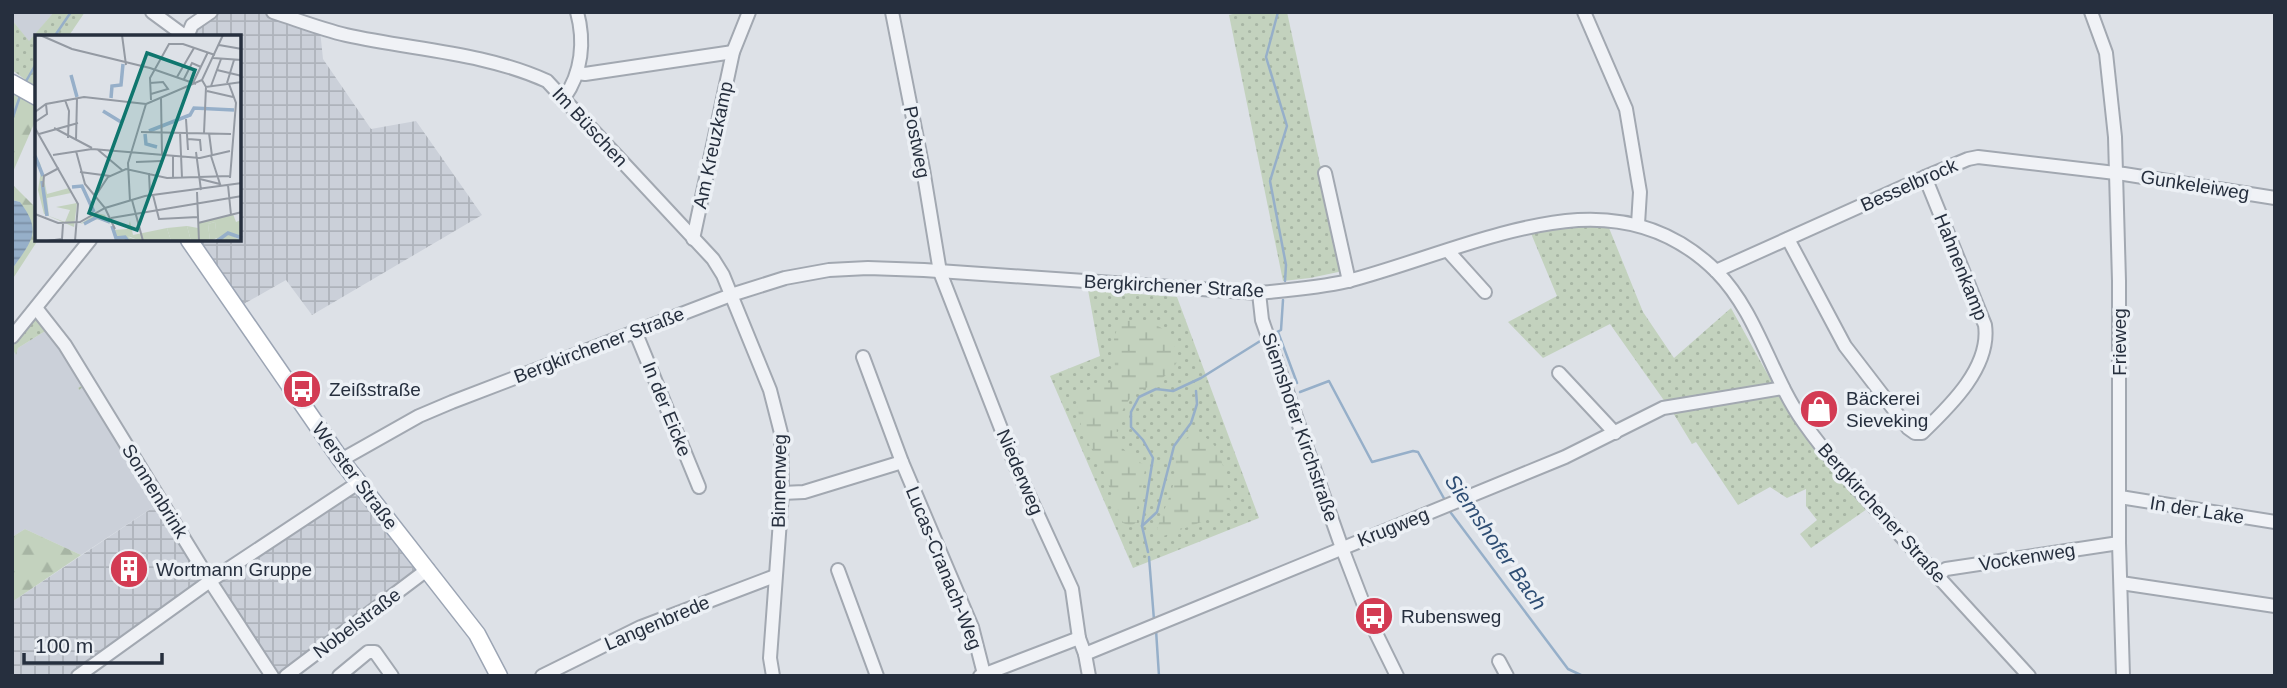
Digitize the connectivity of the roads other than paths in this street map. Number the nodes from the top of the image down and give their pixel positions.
1 (152, 12) edge
2 (211, 12) edge
3 (274, 12) edge
4 (578, 12) edge
5 (749, 12) edge
6 (892, 12) edge
7 (1584, 12) edge
8 (2091, 12) edge
9 (183, 35) edge
10 (187, 35) edge
11 (733, 52) junction
12 (577, 73) junction
13 (15, 84) edge
14 (35, 96) edge
15 (564, 98) junction
16 (1325, 173) dead end
17 (2115, 173) junction
18 (1925, 177) junction
19 (2275, 198) edge
20 (1638, 224) junction
21 (693, 239) junction
22 (1788, 239) junction
23 (88, 242) edge
24 (190, 242) edge
25 (1448, 251) junction
26 (1716, 271) junction
27 (940, 272) junction
28 (1349, 281) junction
29 (1485, 292) dead end
30 (1259, 293) junction
31 (731, 295) junction
32 (36, 308) junction
33 (635, 331) junction
34 (12, 337) edge
35 (863, 357) dead end
36 (1559, 373) dead end
37 (1783, 388) junction
38 (1615, 433) junction
39 (341, 460) junction
40 (902, 462) junction
41 (358, 483) junction
42 (699, 487) dead end
43 (782, 493) junction
44 (2120, 497) junction
45 (2275, 522) edge
46 (2119, 543) junction
47 (1342, 548) junction
48 (428, 569) junction
49 (838, 570) dead end
50 (775, 576) junction
51 (1937, 576) junction
52 (210, 582) junction
53 (2121, 583) junction
54 (2275, 606) edge
55 (1079, 638) junction
56 (1085, 654) junction
57 (1499, 661) dead end
58 (982, 675) edge
59 (78, 676) edge
60 (272, 676) edge
61 (286, 676) edge
62 (339, 676) edge
63 (392, 676) edge
64 (499, 676) edge
65 (541, 676) edge
66 (773, 676) edge
67 (877, 676) edge
68 (1089, 676) edge
69 (1397, 676) edge
70 (1507, 676) edge
71 (2029, 676) edge
72 (2123, 676) edge

1 - 9 street
2 - 10 street
3 - 15 street, Im Büschen
4 - 12 street
5 - 11 street, Am Kreuzkamp
6 - 27 street, Postweg
7 - 20 street
8 - 17 street, Frieweg
11 - 12 street, Am Kreuzkamp
11 - 21 street, Am Kreuzkamp
12 - 15 street
13 - 14 main road
15 - 21 street, Im Büschen
16 - 28 street
17 - 18 street, Besselbrock
17 - 19 street, Gunkeleiweg
17 - 44 street, Frieweg
18 - 22 street, Besselbrock
18 - 22 street, Hahnenkamp
20 - 25 street, Bergkirchener Straße
20 - 26 street, Bergkirchener Straße
21 - 31 street, Im Büschen
22 - 26 street, Besselbrock
23 - 32 street
24 - 39 main road, Werster Straße
25 - 28 street, Bergkirchener Straße
25 - 29 street
26 - 37 street, Bergkirchener Straße
27 - 30 street, Bergkirchener Straße
27 - 31 street, Bergkirchener Straße
27 - 55 street, Niederweg
28 - 30 street, Bergkirchener Straße
30 - 47 street, Siemshofer Kirchstraße
31 - 33 street, Bergkirchener Straße
31 - 43 street, Binnenweg
32 - 34 street
32 - 52 street, Sonnenbrink
33 - 39 street, Bergkirchener Straße
33 - 42 street, In der Eicke
35 - 40 street, Lucas-Cranach-Weg
36 - 38 street
37 - 38 street, Krugweg
37 - 51 street, Bergkirchener Straße
38 - 47 street, Krugweg
39 - 41 main road, Werster Straße
40 - 43 street, Lucas-Cranach-Weg
40 - 58 street, Lucas-Cranach-Weg
41 - 48 main road, Werster Straße
41 - 52 street
43 - 50 street, Binnenweg
44 - 45 street, In der Lake
44 - 46 street, Frieweg
46 - 51 street, Vockenweg
46 - 53 street, Frieweg
47 - 56 street, Krugweg
47 - 69 street, Siemshofer Kirchstraße
48 - 61 street, Nobelstraße
48 - 64 main road, Werster Straße
49 - 67 street
50 - 65 street, Langenbrede
50 - 66 street, Binnenweg
51 - 71 street, Bergkirchener Straße
52 - 59 street
52 - 60 street, Sonnenbrink
53 - 54 street
53 - 72 street, Frieweg
55 - 56 street, Niederweg
55 - 58 street
56 - 68 street, Niederweg
57 - 70 street
62 - 63 street

